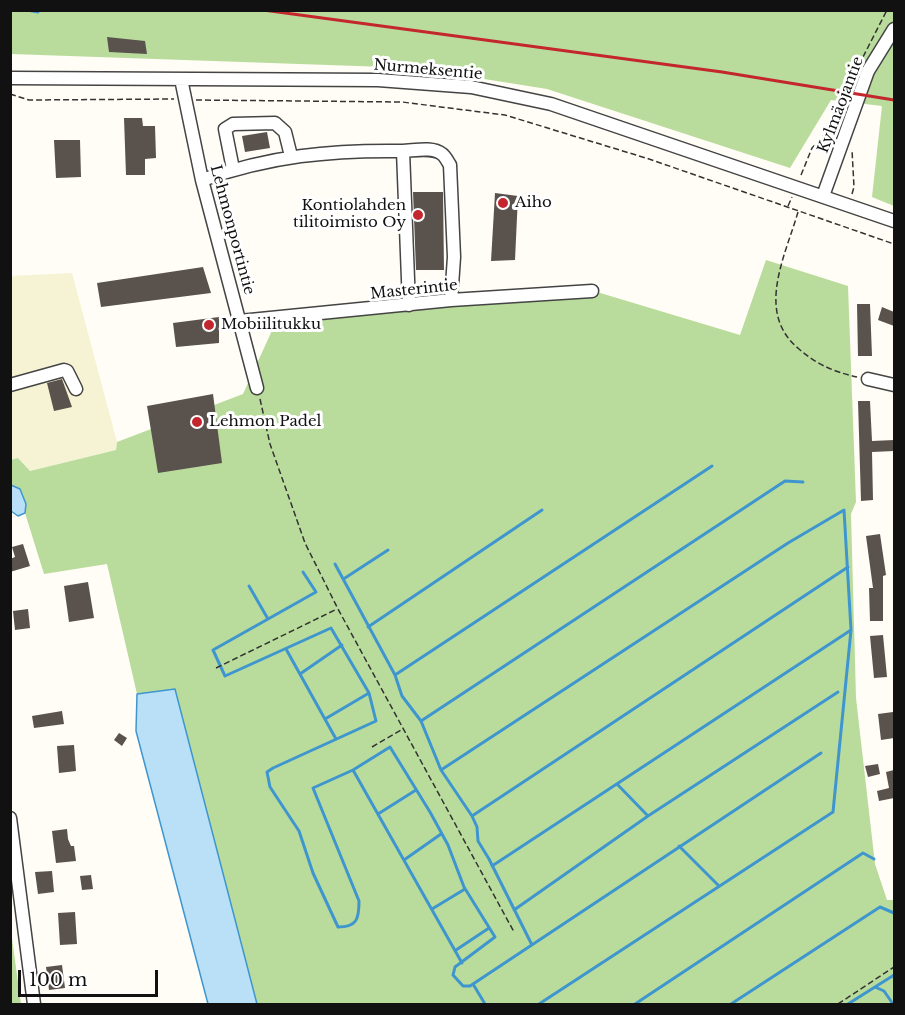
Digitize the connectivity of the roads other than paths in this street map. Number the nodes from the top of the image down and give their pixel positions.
1 (894, 28) edge
2 (10, 78) edge
3 (182, 79) junction
4 (403, 151) junction
5 (291, 156) junction
6 (233, 170) junction
7 (202, 180) junction
8 (823, 196) junction
9 (894, 221) edge
10 (592, 291) dead end
11 (451, 300) junction
12 (409, 305) junction
13 (240, 321) junction
14 (868, 379) road end
15 (10, 385) edge
16 (894, 385) edge
17 (257, 388) road end
18 (76, 389) dead end
19 (10, 818) edge
20 (34, 1005) edge

1 - 8 street, Kylmäojantie
2 - 3 street, Nurmeksentie
3 - 7 street, Lehmonportintie
3 - 8 street, Nurmeksentie
4 - 5 street
4 - 11 street
4 - 12 street
5 - 6 street
5 - 6 street
6 - 7 street
7 - 13 street, Lehmonportintie
8 - 9 street, Nurmeksentie
10 - 11 street, Masterintie
11 - 12 street, Masterintie
12 - 13 street, Masterintie
13 - 17 street, Lehmonportintie
14 - 16 street
15 - 18 street
19 - 20 street

